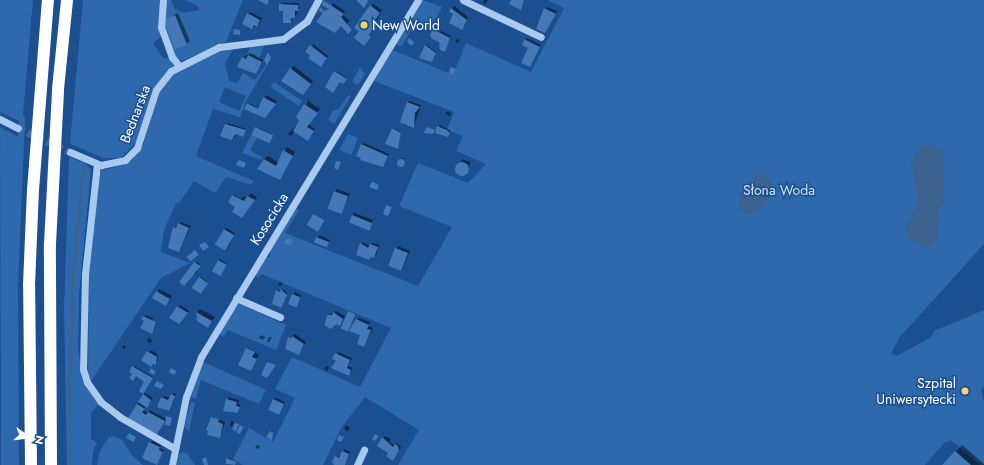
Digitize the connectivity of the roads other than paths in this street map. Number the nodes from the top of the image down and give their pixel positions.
1 (48, 0) edge
2 (67, 0) edge
3 (163, 0) edge
4 (318, 0) edge
5 (418, 0) edge
6 (463, 0) edge
7 (541, 37) dead end
8 (179, 66) junction
9 (0, 119) edge
10 (18, 128) tunnel mouth
11 (70, 152) tunnel mouth
12 (97, 164) junction
13 (236, 298) junction
14 (280, 318) dead end
15 (174, 448) junction
16 (364, 450) dead end
17 (31, 465) edge
18 (51, 465) edge
19 (172, 465) edge
20 (357, 465) edge

1 - 17 highway
2 - 18 highway
3 - 8 street
4 - 8 street, Bednarska
5 - 13 street, Kosocicka
6 - 7 street
8 - 12 street, Bednarska
9 - 10 street
11 - 12 street, Bednarska
12 - 15 street
13 - 14 street
13 - 15 street, Kosocicka
15 - 19 street, Kosocicka
16 - 20 street

